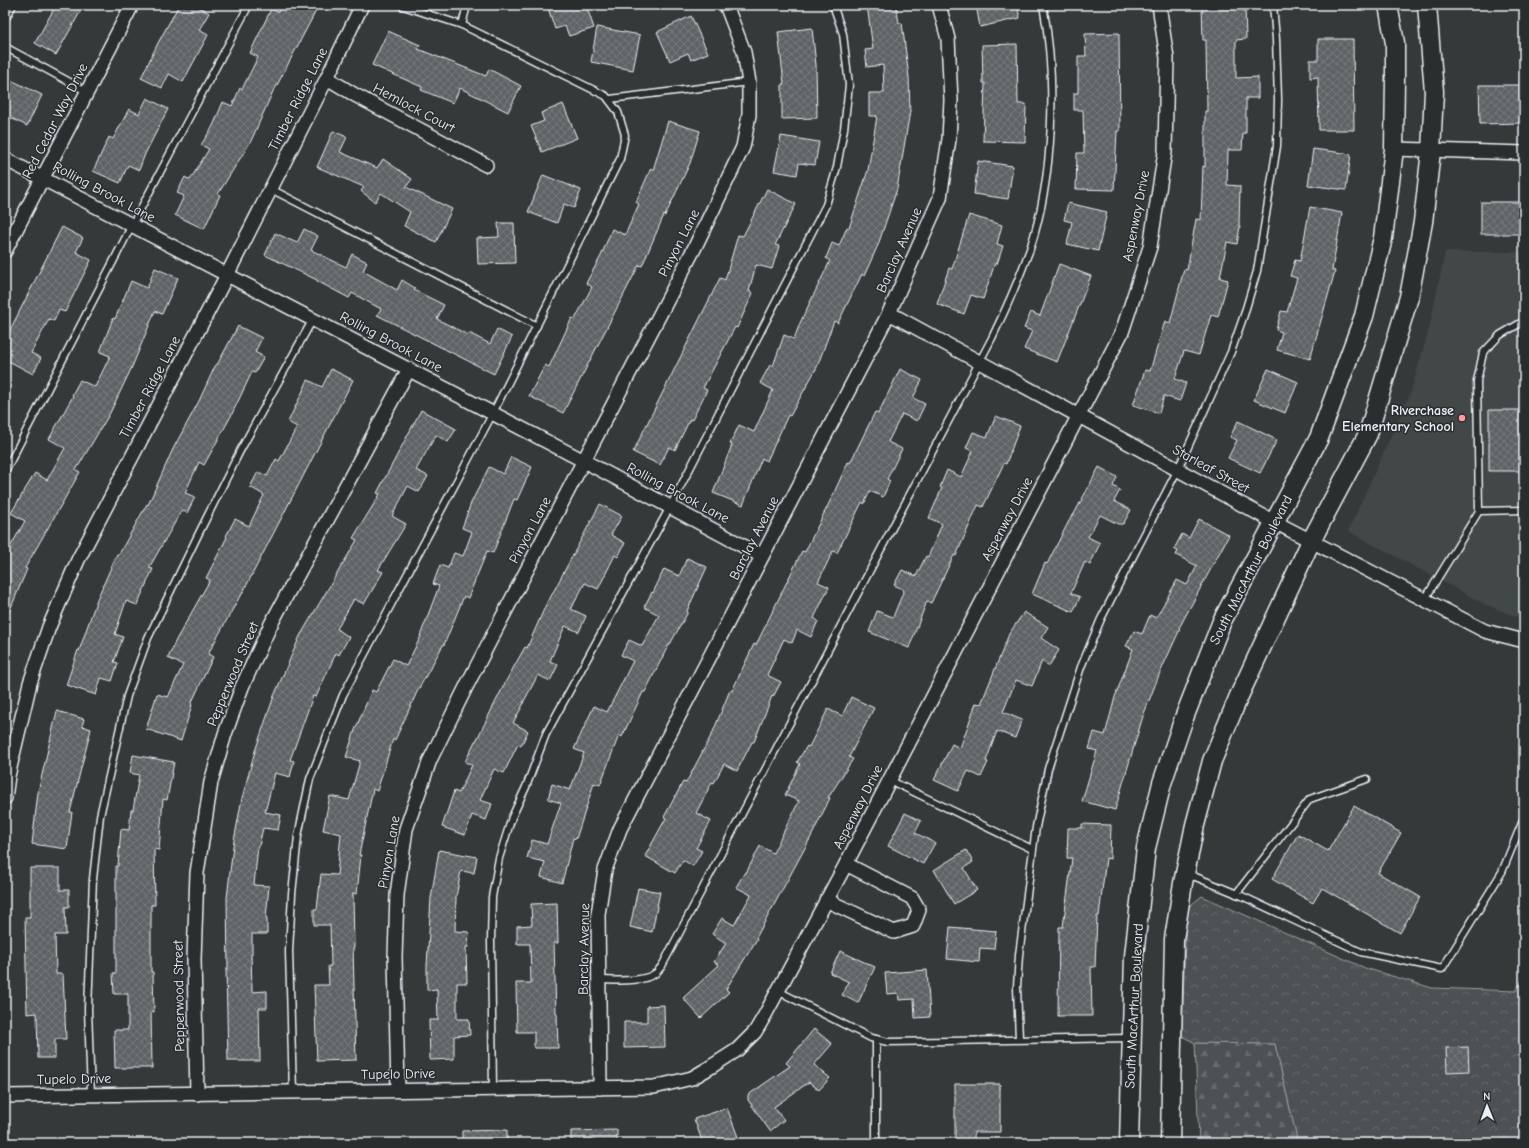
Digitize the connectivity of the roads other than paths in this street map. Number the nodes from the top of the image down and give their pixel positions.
1 (13, 5) edge
2 (132, 5) edge
3 (249, 5) edge
4 (362, 5) edge
5 (400, 5) edge
6 (467, 5) edge
7 (726, 5) edge
8 (833, 5) edge
9 (939, 5) edge
10 (1044, 5) edge
11 (1159, 5) edge
12 (1273, 5) edge
13 (1388, 5) edge
14 (1427, 5) edge
15 (5, 20) edge
16 (462, 25) junction
17 (5, 47) edge
18 (327, 78) junction
19 (749, 82) junction
20 (88, 92) junction
21 (610, 99) junction
22 (1394, 149) junction
23 (1431, 151) junction
24 (1524, 153) edge
25 (5, 159) edge
26 (486, 165) dead end
27 (43, 178) junction
28 (271, 189) junction
29 (132, 225) junction
30 (5, 251) edge
31 (227, 274) junction
32 (889, 313) junction
33 (313, 319) junction
34 (1524, 321) edge
35 (537, 326) junction
36 (980, 361) junction
37 (409, 369) junction
38 (493, 413) junction
39 (1079, 415) junction
40 (584, 461) junction
41 (1178, 469) junction
42 (5, 472) edge
43 (670, 507) junction
44 (1479, 510) junction
45 (1524, 510) edge
46 (1275, 521) junction
47 (1311, 541) junction
48 (762, 556) junction
49 (1425, 599) junction
50 (1524, 641) edge
51 (1367, 779) dead end
52 (889, 780) junction
53 (5, 798) edge
54 (1524, 818) edge
55 (1032, 849) junction
56 (846, 864) junction
57 (1185, 873) junction
58 (1236, 894) junction
59 (826, 900) junction
60 (598, 980) junction
61 (778, 991) junction
62 (765, 1015) joint
63 (1131, 1038) junction
64 (876, 1039) junction
65 (1019, 1040) junction
66 (600, 1088) junction
67 (493, 1089) junction
68 (398, 1090) junction
69 (293, 1092) junction
70 (197, 1094) junction
71 (91, 1095) junction
72 (5, 1096) edge
73 (876, 1143) edge
74 (1129, 1143) edge
75 (1170, 1143) edge

1 - 15 lane
2 - 20 street, Red Cedar Way Drive
3 - 29 lane
4 - 18 street, Timber Ridge Lane
5 - 16 lane
6 - 16 lane
7 - 19 street, Pinyon Lane
8 - 43 lane
9 - 32 street, Barclay Avenue
10 - 36 lane
11 - 39 street, Aspenway Drive
12 - 41 lane
13 - 22 main road, South MacArthur Boulevard
14 - 23 main road
16 - 21 lane
17 - 20 lane
18 - 26 street, Hemlock Court
18 - 28 street, Timber Ridge Lane
19 - 21 lane
19 - 40 street, Pinyon Lane
20 - 27 street, Red Cedar Way Drive
21 - 35 lane
22 - 23 street
22 - 46 main road, South MacArthur Boulevard
23 - 24 street
23 - 47 main road
25 - 27 street, Rolling Brook Lane
27 - 29 street, Rolling Brook Lane
27 - 30 street, Red Cedar Way Drive
28 - 31 street, Timber Ridge Lane
28 - 35 lane
29 - 31 street, Rolling Brook Lane
29 - 42 lane
31 - 33 street, Rolling Brook Lane
31 - 53 street, Timber Ridge Lane
32 - 36 street, Starleaf Street
32 - 48 street, Barclay Avenue
33 - 37 street, Rolling Brook Lane
33 - 71 lane
34 - 44 lane
35 - 38 lane
36 - 39 street, Starleaf Street
36 - 60 lane
37 - 38 street, Rolling Brook Lane
37 - 70 street, Pepperwood Street
38 - 40 street, Rolling Brook Lane
38 - 69 lane
39 - 41 street, Starleaf Street
39 - 52 street, Aspenway Drive
40 - 43 street, Rolling Brook Lane
40 - 68 street, Pinyon Lane
41 - 46 street, Starleaf Street
41 - 55 lane
43 - 48 street, Rolling Brook Lane
43 - 67 lane
44 - 45 lane
44 - 49 lane
46 - 47 street, Starleaf Street
46 - 63 main road, South MacArthur Boulevard
47 - 49 street, Starleaf Street
47 - 57 main road
48 - 60 street, Barclay Avenue
49 - 50 street, Starleaf Street
51 - 58 lane
52 - 55 lane
52 - 56 street, Aspenway Drive
54 - 58 lane
55 - 65 lane
56 - 59 street, Aspenway Drive
56 - 59 street
57 - 58 lane
57 - 75 main road
59 - 61 street, Aspenway Drive
60 - 66 street, Barclay Avenue
61 - 62 street, Aspenway Drive
61 - 64 lane
62 - 66 street, Tupelo Drive
63 - 65 lane
63 - 74 main road, South MacArthur Boulevard
64 - 65 lane
64 - 73 lane
66 - 67 street, Tupelo Drive
67 - 68 street, Tupelo Drive
68 - 69 street, Tupelo Drive
69 - 70 street, Tupelo Drive
70 - 71 street, Tupelo Drive
71 - 72 street, Tupelo Drive

